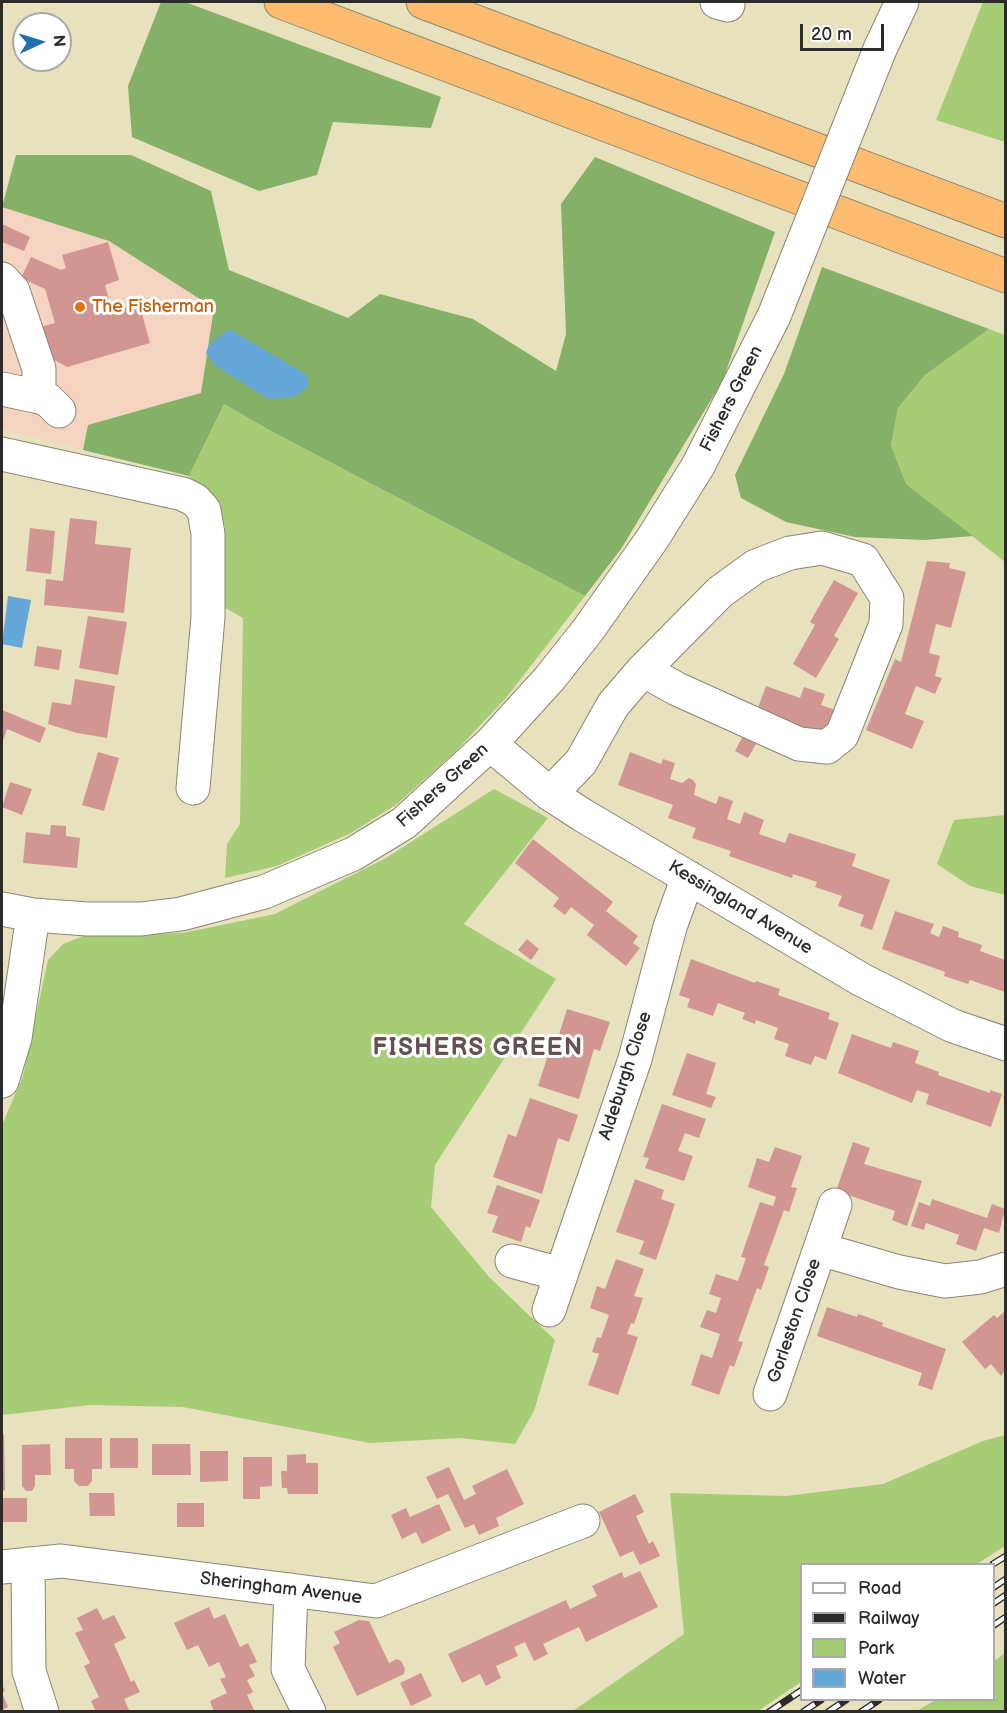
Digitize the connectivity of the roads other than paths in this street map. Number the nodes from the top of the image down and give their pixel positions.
1 (281, 2) edge
2 (423, 2) edge
3 (902, 2) edge
4 (1005, 221) edge
5 (1005, 276) edge
6 (2, 279) edge
7 (2, 389) edge
8 (2, 454) edge
9 (643, 670) junction
10 (490, 744) junction
11 (193, 788) dead end
12 (550, 794) junction
13 (688, 877) junction
14 (17, 912) edge
15 (1005, 1044) edge
16 (2, 1082) edge
17 (835, 1205) dead end
18 (820, 1249) junction
19 (512, 1261) dead end
20 (1005, 1269) edge
21 (560, 1274) junction
22 (549, 1310) dead end
23 (770, 1394) dead end
24 (583, 1521) dead end
25 (15, 1565) edge
26 (291, 1590) junction
27 (42, 1712) edge
28 (309, 1712) edge

1 - 5 highway
2 - 4 highway
3 - 10 street, Fishers Green, bridge
6 - 7 street
8 - 11 street
9 - 9 street
9 - 12 street
10 - 12 street, Kessingland Avenue
10 - 14 street, Fishers Green
12 - 13 street, Kessingland Avenue
13 - 15 street, Kessingland Avenue
13 - 21 street, Aldeburgh Close
14 - 16 street, Fishers Green
17 - 18 street, Gorleston Close
18 - 20 street, Gorleston Close
18 - 23 street, Gorleston Close
19 - 21 street
21 - 22 street, Aldeburgh Close
24 - 26 street, Sheringham Avenue
25 - 26 street, Sheringham Avenue
25 - 27 street
26 - 28 street

